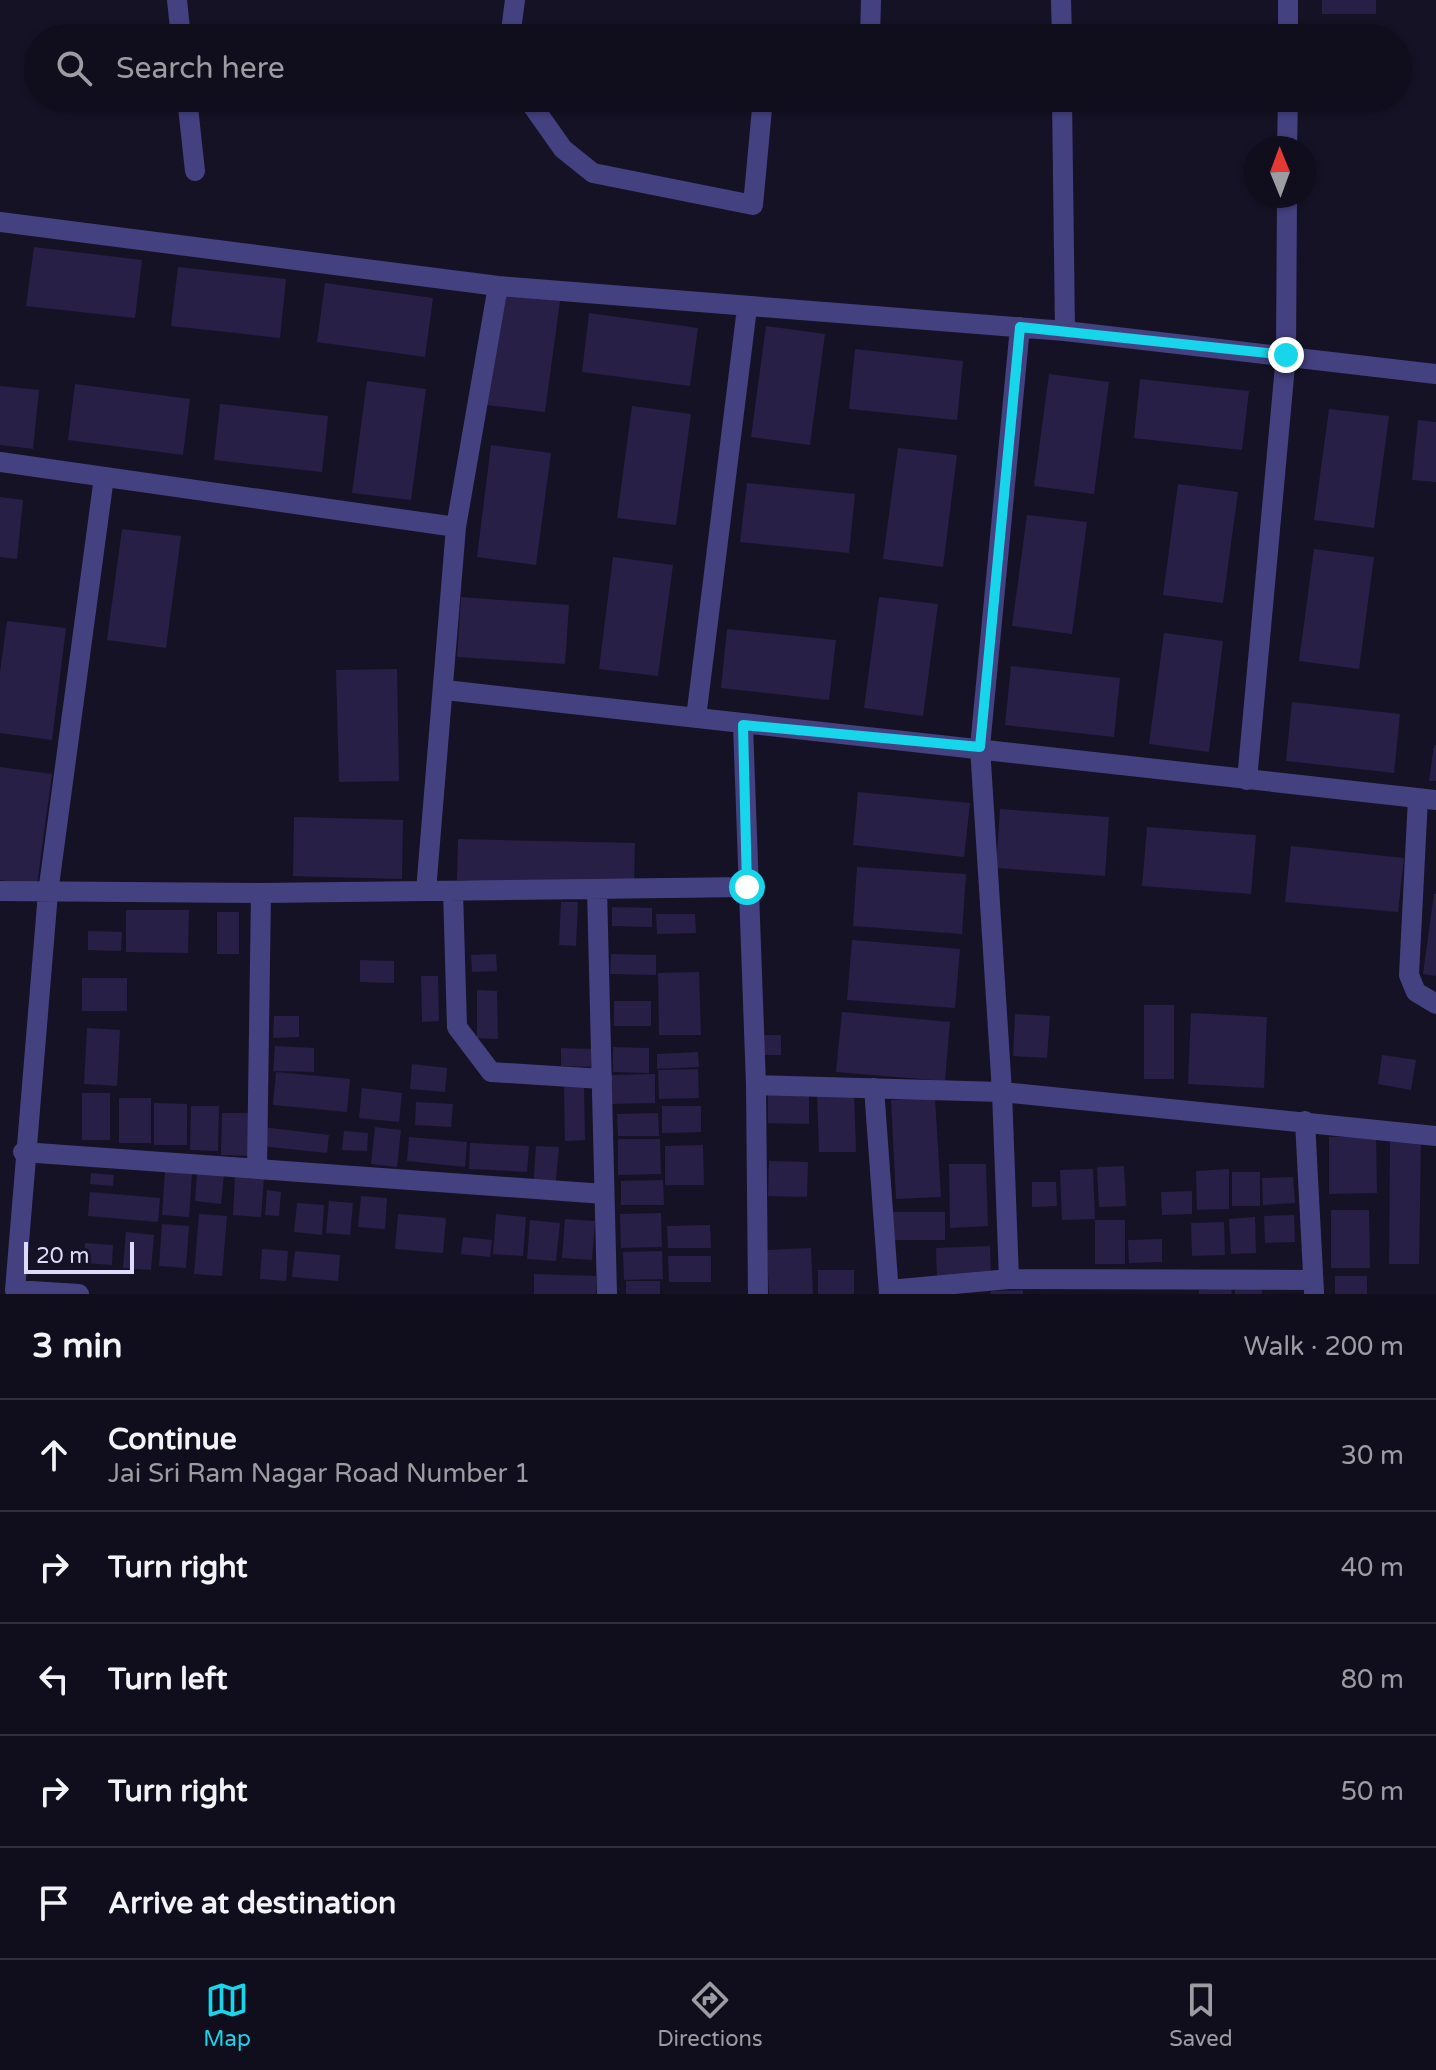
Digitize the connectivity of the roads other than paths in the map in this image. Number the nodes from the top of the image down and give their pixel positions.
1 (177, 0) edge
2 (515, 0) edge
3 (871, 0) edge
4 (1061, 0) edge
5 (1288, 0) edge
6 (180, 24) edge
7 (512, 24) edge
8 (870, 24) edge
9 (1062, 24) edge
10 (1288, 24) edge
11 (189, 112) edge
12 (537, 112) edge
13 (762, 112) edge
14 (1062, 112) edge
15 (1288, 112) edge
16 (1287, 136) edge
17 (195, 171) dead end
18 (1287, 208) edge
19 (0, 222) edge
20 (498, 286) junction
21 (747, 308) junction
22 (1020, 327) junction
23 (1065, 331) junction
24 (1286, 355) junction
25 (1436, 374) edge
26 (0, 462) edge
27 (104, 477) junction
28 (456, 527) junction
29 (445, 690) junction
30 (696, 718) junction
31 (743, 725) junction
32 (980, 747) junction
33 (1247, 780) junction
34 (1427, 799) edge
35 (747, 887) junction
36 (597, 889) junction
37 (0, 891) edge
38 (426, 891) junction
39 (453, 891) junction
40 (48, 893) junction
41 (261, 893) junction
42 (1436, 1004) edge
43 (602, 1079) junction
44 (756, 1085) junction
45 (874, 1088) junction
46 (1002, 1092) junction
47 (1305, 1121) junction
48 (1436, 1136) edge
49 (23, 1152) junction
50 (257, 1169) junction
51 (604, 1194) junction
52 (1009, 1279) junction
53 (1314, 1287) edge
54 (889, 1292) edge
55 (79, 1294) edge
56 (607, 1294) edge
57 (758, 1294) edge

1 - 6 street
2 - 7 street
3 - 8 street
4 - 9 street
5 - 10 street
11 - 17 street
12 - 13 street
14 - 23 street
15 - 16 street
18 - 24 street
19 - 20 street
20 - 21 street
20 - 28 street
21 - 22 street
21 - 30 street
22 - 23 street
22 - 32 street
23 - 24 street
24 - 25 street
24 - 33 street
26 - 27 street
27 - 28 street
27 - 40 street
28 - 29 street
29 - 30 street
29 - 38 street
30 - 31 street
31 - 32 street
31 - 35 street
32 - 33 street
32 - 46 street
33 - 34 street
34 - 42 street
35 - 36 street
35 - 44 street
36 - 39 street
36 - 43 street
37 - 40 street
38 - 39 street
38 - 41 street
39 - 43 street
40 - 41 street
40 - 49 street
41 - 50 street
43 - 51 street
44 - 45 street
44 - 57 street
45 - 46 street
45 - 54 street
46 - 47 street
46 - 52 street
47 - 48 street
47 - 53 street
49 - 50 street
49 - 55 street
50 - 51 street
51 - 56 street
52 - 53 street
52 - 54 street

